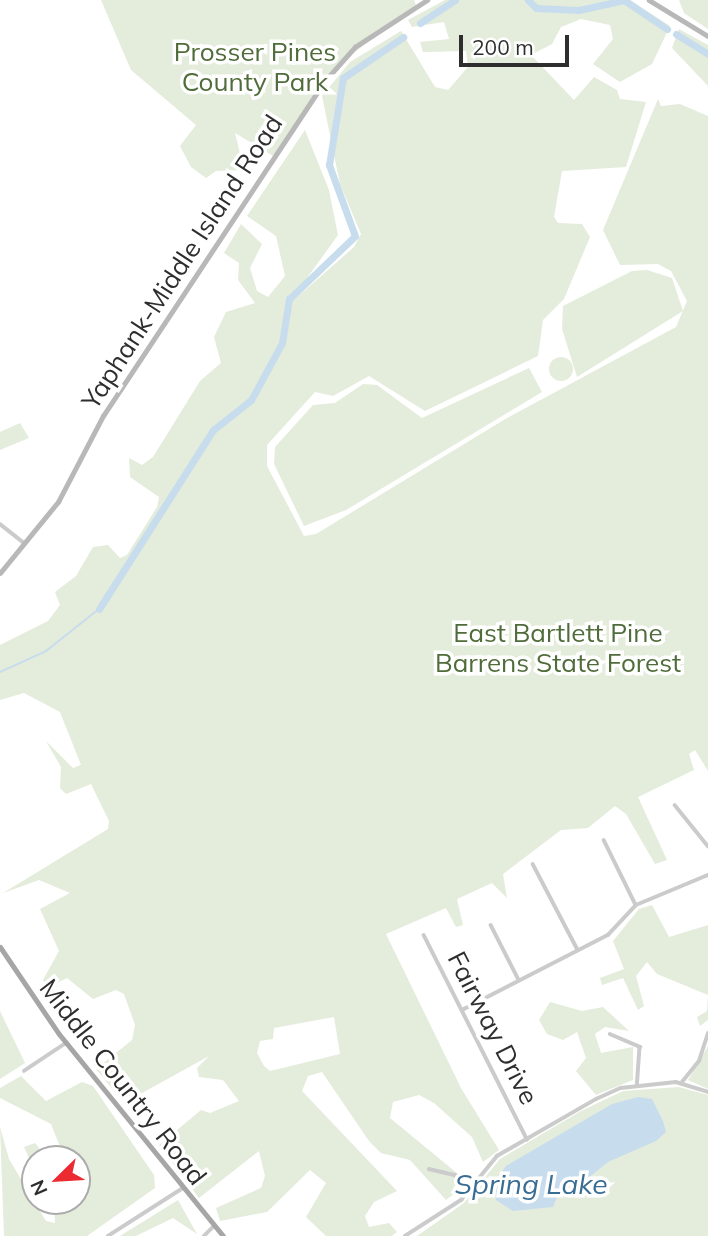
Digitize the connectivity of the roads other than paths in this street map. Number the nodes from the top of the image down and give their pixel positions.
1 (427, 0) edge
2 (649, 0) edge
3 (708, 36) edge
4 (0, 524) edge
5 (24, 543) junction
6 (0, 573) edge
7 (675, 805) dead end
8 (604, 840) dead end
9 (708, 845) edge
10 (533, 864) dead end
11 (708, 875) edge
12 (636, 905) junction
13 (491, 925) dead end
14 (424, 936) dead end
15 (0, 947) edge
16 (578, 950) junction
17 (519, 980) junction
18 (462, 1010) junction
19 (708, 1033) edge
20 (610, 1034) dead end
21 (66, 1043) junction
22 (24, 1071) dead end
23 (682, 1082) junction
24 (637, 1086) junction
25 (708, 1092) edge
26 (527, 1139) junction
27 (429, 1169) dead end
28 (183, 1188) junction
29 (467, 1192) junction
30 (214, 1226) junction
31 (108, 1236) edge
32 (204, 1236) edge
33 (223, 1236) edge
34 (405, 1236) edge

1 - 5 main road, Yaphank-Middle Island Road
2 - 3 main road
4 - 5 street
5 - 6 main road, Yaphank-Middle Island Road
7 - 9 street
8 - 12 street
10 - 16 street
11 - 12 street
12 - 16 street
13 - 17 street
14 - 18 street, Fairway Drive
15 - 21 main road, Middle Country Road
16 - 17 street
17 - 18 street
18 - 26 street, Fairway Drive
19 - 23 street
20 - 24 street
21 - 22 street
21 - 28 main road, Middle Country Road
23 - 24 street
23 - 25 street
24 - 26 street
26 - 29 street
27 - 29 street
28 - 30 main road, Middle Country Road
28 - 31 street
29 - 34 street
30 - 32 street
30 - 33 main road, Middle Country Road

